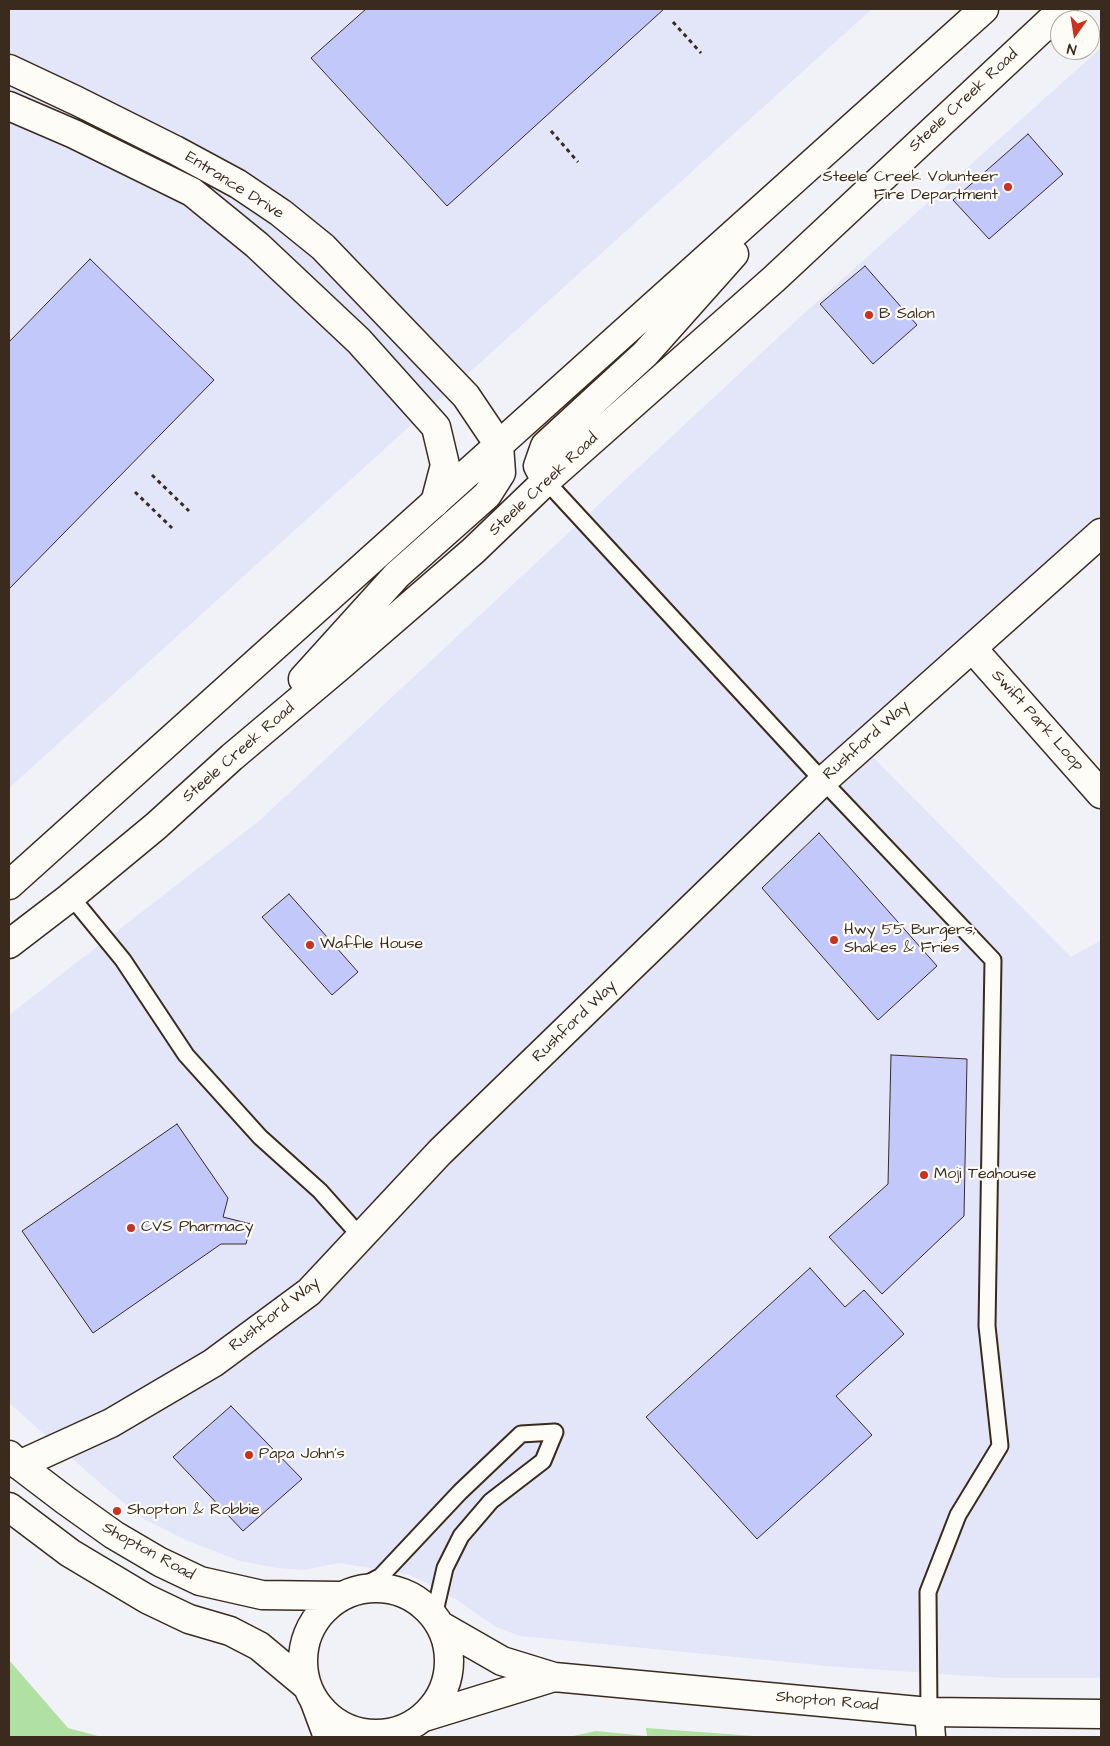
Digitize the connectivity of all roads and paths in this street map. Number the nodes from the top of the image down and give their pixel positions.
1 (984, 9) edge
2 (1063, 9) edge
3 (673, 22) dead end
4 (701, 53) dead end
5 (9, 69) edge
6 (9, 106) edge
7 (551, 131) dead end
8 (823, 154) junction
9 (578, 162) dead end
10 (499, 445) junction
11 (152, 475) dead end
12 (546, 482) junction
13 (135, 492) dead end
14 (435, 503) junction
15 (190, 511) dead end
16 (172, 528) dead end
17 (1101, 532) edge
18 (972, 648) junction
19 (232, 757) junction
20 (823, 781) junction
21 (1101, 794) edge
22 (9, 885) edge
23 (69, 898) junction
24 (9, 944) edge
25 (361, 1237) junction
26 (14, 1460) edge
27 (9, 1507) edge
28 (347, 1593) junction
29 (438, 1621) junction
30 (554, 1677) junction
31 (311, 1694) junction
32 (1101, 1714) edge
33 (424, 1717) junction
34 (930, 1725) edge
35 (398, 1734) edge
36 (328, 1737) edge

1 - 8 street
2 - 12 street, Steele Creek Road
3 - 4 path
5 - 10 street, Entrance Drive
6 - 14 street, Entrance Drive
7 - 9 path
8 - 10 street
8 - 12 street
10 - 14 street
10 - 19 street
11 - 15 path
12 - 19 street, Steele Creek Road
12 - 20 lane
13 - 16 path
14 - 22 street
17 - 18 street, Rushford Way
18 - 20 street, Rushford Way
18 - 21 street, Swift Park Loop
19 - 23 street, Steele Creek Road
20 - 25 street, Rushford Way
20 - 34 lane
23 - 24 street, Steele Creek Road
23 - 25 lane
25 - 26 street, Rushford Way
26 - 28 street, Shopton Road
27 - 31 street
28 - 29 street
28 - 29 lane
28 - 31 street
29 - 30 street, Shopton Road
29 - 33 street
30 - 33 street, Shopton Road
30 - 34 street, Shopton Road
31 - 35 street
31 - 36 street
32 - 34 street, Shopton Road
33 - 35 street

